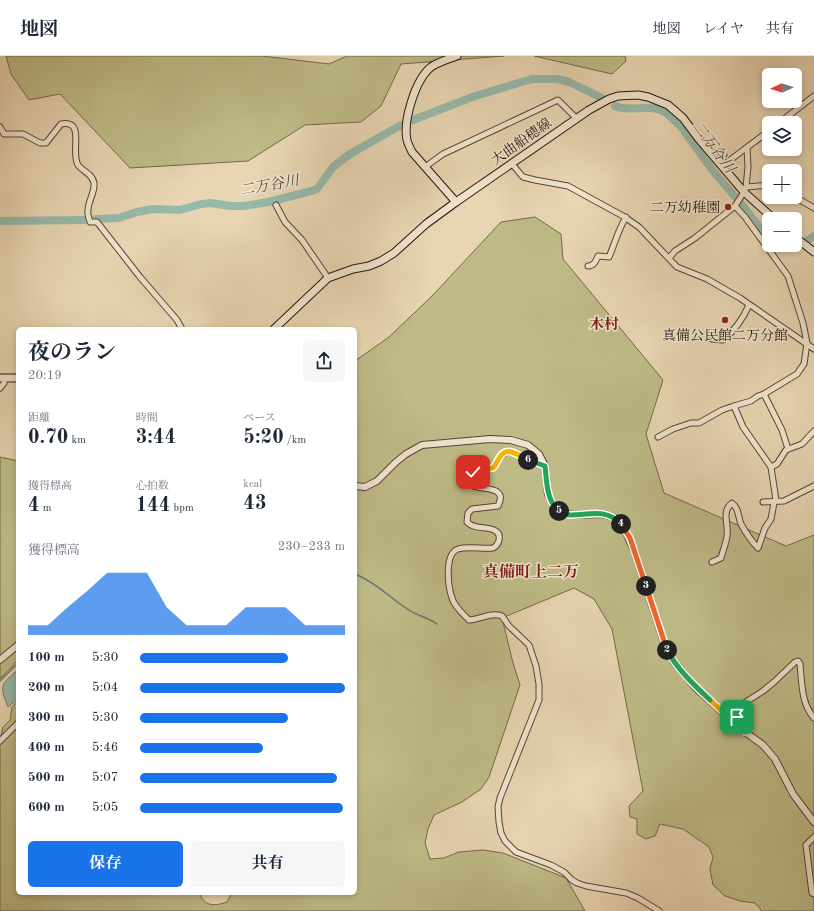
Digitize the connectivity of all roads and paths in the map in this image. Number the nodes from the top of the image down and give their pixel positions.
1 (457, 56) edge
2 (814, 96) edge
3 (574, 116) dead end
4 (788, 116) edge
5 (0, 127) edge
6 (762, 136) edge
7 (747, 148) junction
8 (512, 164) junction
9 (722, 166) junction
10 (425, 167) junction
11 (762, 186) edge
12 (745, 190) junction
13 (802, 201) edge
14 (456, 202) junction
15 (276, 205) dead end
16 (735, 206) junction
17 (814, 208) edge
18 (767, 212) edge
19 (626, 217) junction
20 (802, 243) edge
21 (814, 252) edge
22 (669, 258) junction
23 (588, 266) dead end
24 (328, 278) junction
25 (749, 305) junction
26 (181, 327) edge
27 (276, 327) edge
28 (712, 339) dead end
29 (807, 343) junction
30 (814, 349) edge
31 (3, 378) edge
32 (16, 378) edge
33 (0, 388) edge
34 (764, 394) junction
35 (734, 406) junction
36 (814, 431) edge
37 (658, 437) dead end
38 (788, 449) junction
39 (545, 466) junction
40 (771, 467) junction
41 (357, 486) edge
42 (814, 486) edge
43 (763, 502) dead end
44 (775, 502) junction
45 (712, 562) dead end
46 (16, 647) edge
47 (0, 660) edge
48 (814, 718) edge
49 (16, 725) edge
50 (745, 732) junction
51 (0, 741) edge
52 (814, 822) edge
53 (812, 839) edge
54 (814, 894) edge
55 (659, 911) edge

1 - 10 main road
2 - 4 street
3 - 10 street
5 - 26 street
6 - 7 street
7 - 9 street
7 - 12 street
8 - 9 main road, 大曲船穂線
8 - 14 main road, 大曲船穂線
8 - 19 street
9 - 12 main road, 大曲船穂線
10 - 14 main road
11 - 12 street
12 - 16 street
12 - 18 main road, 大曲船穂線
13 - 17 street
14 - 24 main road, 大曲船穂線
15 - 24 street
16 - 22 street
16 - 29 street
19 - 22 street
19 - 23 street
20 - 21 main road
22 - 25 street
24 - 27 main road, 大曲船穂線
25 - 28 street
25 - 29 street
29 - 30 street
29 - 34 street
31 - 32 main road
31 - 33 street
34 - 35 street
34 - 38 street
35 - 37 street
35 - 40 street
36 - 38 street
38 - 40 street
39 - 41 street
39 - 50 street
39 - 55 street
40 - 44 street
42 - 44 street
43 - 44 street
44 - 45 street
46 - 47 street
48 - 50 street
49 - 51 street
50 - 52 street
53 - 54 street

